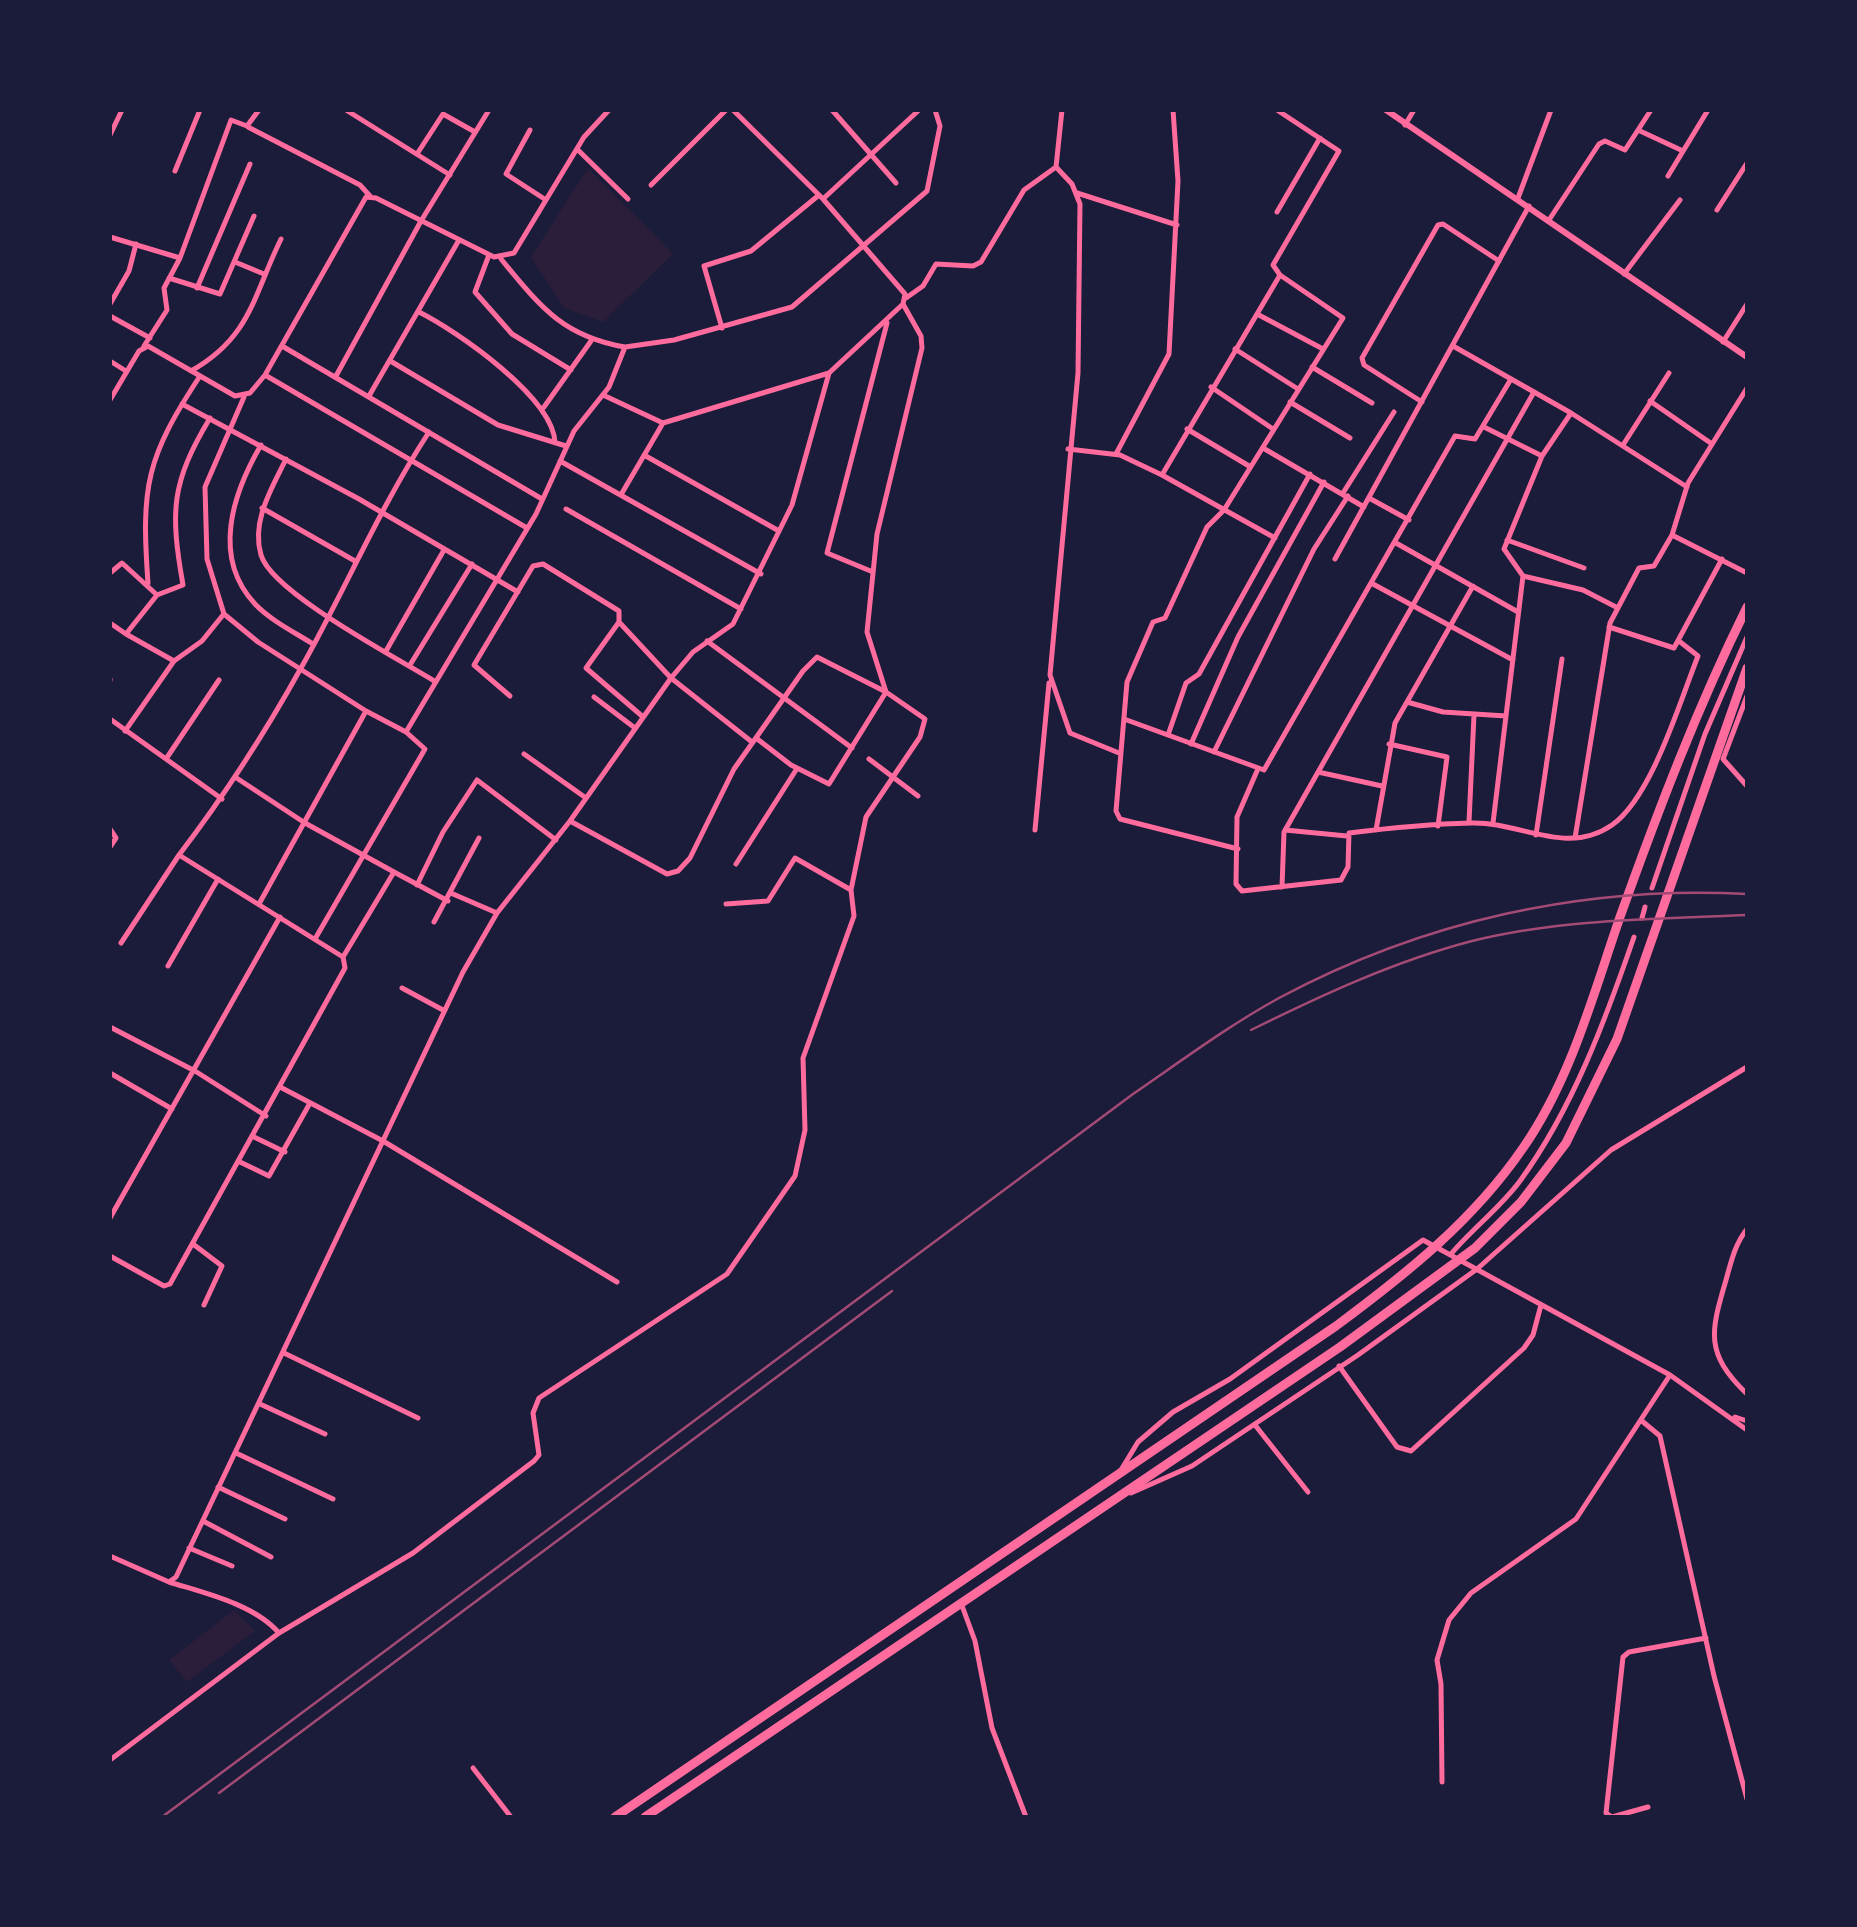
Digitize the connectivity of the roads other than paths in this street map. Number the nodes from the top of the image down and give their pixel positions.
1 (122, 110) edge
2 (200, 110) edge
3 (258, 110) edge
4 (346, 110) edge
5 (489, 110) edge
6 (609, 110) edge
7 (730, 110) edge
8 (832, 110) edge
9 (919, 110) edge
10 (935, 110) edge
11 (1062, 110) edge
12 (1173, 110) edge
13 (1277, 110) edge
14 (1386, 110) edge
15 (1414, 110) edge
16 (1552, 110) edge
17 (1650, 110) edge
18 (1708, 110) edge
19 (1405, 125) junction
20 (247, 126) junction
21 (530, 130) dead end
22 (1638, 130) junction
23 (475, 132) junction
24 (110, 134) edge
25 (1320, 138) junction
26 (577, 149) junction
27 (1684, 151) junction
28 (417, 154) junction
29 (874, 154) junction
30 (1747, 163) edge
31 (250, 164) dead end
32 (1056, 168) junction
33 (174, 171) dead end
34 (450, 174) junction
35 (1668, 176) dead end
36 (896, 184) dead end
37 (650, 185) dead end
38 (1077, 192) junction
39 (370, 196) junction
40 (821, 197) junction
41 (1518, 198) junction
42 (628, 199) dead end
43 (546, 200) junction
44 (1680, 200) dead end
45 (1529, 206) junction
46 (1717, 210) dead end
47 (1277, 212) dead end
48 (254, 216) dead end
49 (1549, 220) junction
50 (421, 221) junction
51 (1177, 225) junction
52 (110, 237) edge
53 (281, 239) dead end
54 (459, 240) junction
55 (136, 244) junction
56 (862, 248) junction
57 (489, 254) junction
58 (180, 258) junction
59 (501, 258) junction
60 (234, 262) junction
61 (1499, 262) junction
62 (264, 274) junction
63 (1624, 274) junction
64 (1280, 275) junction
65 (169, 278) junction
66 (197, 288) junction
67 (904, 301) junction
68 (110, 304) edge
69 (1747, 304) edge
70 (419, 312) junction
71 (1257, 314) junction
72 (110, 316) edge
73 (888, 320) junction
74 (722, 328) junction
75 (150, 338) junction
76 (591, 341) junction
77 (1723, 342) junction
78 (144, 346) junction
79 (282, 346) junction
80 (1453, 346) junction
81 (626, 348) junction
82 (1235, 349) junction
83 (1323, 349) junction
84 (1747, 357) edge
85 (110, 361) edge
86 (392, 362) junction
87 (1312, 367) junction
88 (571, 370) junction
89 (126, 371) junction
90 (191, 371) junction
91 (829, 373) junction
92 (1669, 373) dead end
93 (265, 374) junction
94 (200, 376) junction
95 (336, 376) junction
96 (1511, 379) junction
97 (1211, 387) junction
98 (1747, 388) edge
99 (1298, 389) junction
100 (1534, 392) junction
101 (603, 395) junction
102 (244, 396) junction
103 (369, 396) junction
104 (110, 400) edge
105 (1650, 401) junction
106 (1290, 402) junction
107 (1422, 402) junction
108 (1372, 403) dead end
109 (182, 404) junction
110 (544, 408) junction
111 (1394, 412) dead end
112 (1572, 413) junction
113 (210, 418) junction
114 (663, 423) junction
115 (1484, 427) junction
116 (1187, 429) junction
117 (1274, 429) junction
118 (233, 430) junction
119 (429, 432) junction
120 (1350, 438) dead end
121 (1507, 438) junction
122 (555, 443) junction
123 (1712, 444) junction
124 (261, 445) junction
125 (1623, 445) junction
126 (566, 446) junction
127 (1262, 448) junction
128 (1068, 449) junction
129 (1116, 454) junction
130 (644, 455) junction
131 (1542, 456) junction
132 (286, 459) junction
133 (411, 459) junction
134 (560, 461) junction
135 (1250, 467) junction
136 (1310, 474) junction
137 (1162, 475) junction
138 (1324, 482) junction
139 (1687, 487) junction
140 (622, 494) junction
141 (1346, 494) junction
142 (1369, 498) junction
143 (542, 500) junction
144 (1364, 507) junction
145 (262, 508) junction
146 (566, 510) dead end
147 (1224, 510) junction
148 (382, 512) junction
149 (1409, 520) junction
150 (527, 528) junction
151 (779, 531) junction
152 (1672, 535) junction
153 (1275, 538) junction
154 (1507, 540) junction
155 (1396, 543) junction
156 (445, 548) junction
157 (1335, 560) dead end
158 (1722, 560) junction
159 (355, 561) junction
160 (1434, 563) junction
161 (472, 564) junction
162 (1584, 568) dead end
163 (110, 572) edge
164 (873, 572) junction
165 (1747, 573) edge
166 (761, 574) junction
167 (1523, 576) junction
168 (498, 579) junction
169 (148, 583) junction
170 (1373, 584) junction
171 (1473, 586) junction
172 (518, 592) junction
173 (157, 595) junction
174 (1412, 606) junction
175 (1618, 608) junction
176 (1747, 608) edge
177 (742, 610) junction
178 (1518, 612) junction
179 (224, 614) junction
180 (326, 615) junction
181 (619, 622) junction
182 (110, 623) edge
183 (1609, 627) junction
184 (1449, 628) junction
185 (126, 634) junction
186 (1747, 638) edge
187 (708, 640) junction
188 (1679, 641) junction
189 (314, 644) junction
190 (386, 651) junction
191 (1562, 659) dead end
192 (174, 660) junction
193 (1513, 660) junction
194 (410, 666) junction
195 (1747, 668) edge
196 (301, 669) junction
197 (1050, 675) junction
198 (671, 678) junction
199 (219, 680) dead end
200 (436, 682) junction
201 (886, 692) junction
202 (510, 696) dead end
203 (785, 696) junction
204 (1747, 696) edge
205 (594, 698) dead end
206 (1406, 702) junction
207 (366, 711) junction
208 (1474, 715) junction
209 (1506, 716) junction
210 (643, 717) junction
211 (1123, 719) junction
212 (110, 720) edge
213 (636, 728) junction
214 (125, 730) junction
215 (406, 732) junction
216 (1168, 735) junction
217 (754, 740) junction
218 (1191, 744) junction
219 (1389, 744) junction
220 (852, 748) junction
221 (1214, 752) junction
222 (524, 754) dead end
223 (1119, 754) junction
224 (868, 759) dead end
225 (166, 760) junction
226 (796, 768) junction
227 (1256, 770) junction
228 (1318, 772) junction
229 (893, 776) junction
230 (235, 777) junction
231 (1382, 786) junction
232 (1747, 786) edge
233 (918, 796) dead end
234 (586, 798) junction
235 (222, 799) junction
236 (570, 821) junction
237 (1470, 822) junction
238 (305, 823) junction
239 (1493, 823) junction
240 (1438, 826) junction
241 (110, 829) edge
242 (1035, 830) dead end
243 (1285, 830) junction
244 (1376, 830) junction
245 (1536, 835) junction
246 (1346, 836) junction
247 (480, 838) dead end
248 (1575, 838) junction
249 (556, 840) junction
250 (110, 846) edge
251 (1238, 850) junction
252 (179, 855) junction
253 (365, 855) junction
254 (736, 864) dead end
255 (394, 872) junction
256 (218, 879) junction
257 (417, 884) junction
258 (1282, 886) junction
259 (1652, 888) dead end
260 (851, 890) junction
261 (453, 894) junction
262 (448, 901) junction
263 (260, 904) junction
264 (726, 904) dead end
265 (1645, 907) dead end
266 (497, 913) junction
267 (280, 917) junction
268 (1642, 918) dead end
269 (434, 922) dead end
270 (1634, 936) dead end
271 (315, 939) junction
272 (121, 944) dead end
273 (343, 956) junction
274 (168, 966) dead end
275 (402, 988) dead end
276 (445, 1010) junction
277 (110, 1027) edge
278 (1747, 1068) edge
279 (195, 1071) junction
280 (114, 1075) edge
281 (110, 1088) edge
282 (282, 1088) junction
283 (310, 1103) junction
284 (172, 1109) junction
285 (266, 1116) junction
286 (254, 1138) junction
287 (382, 1141) junction
288 (285, 1152) junction
289 (240, 1162) junction
290 (110, 1195) edge
291 (121, 1200) junction
292 (110, 1218) edge
293 (1747, 1229) edge
294 (193, 1244) junction
295 (1450, 1254) junction
296 (110, 1256) edge
297 (1477, 1270) junction
298 (616, 1282) dead end
299 (1541, 1304) junction
300 (204, 1305) dead end
301 (284, 1352) junction
302 (1338, 1366) junction
303 (1670, 1375) junction
304 (1747, 1394) edge
305 (260, 1404) junction
306 (1732, 1416) junction
307 (418, 1418) dead end
308 (1642, 1420) junction
309 (1747, 1421) edge
310 (1254, 1425) junction
311 (1747, 1430) edge
312 (325, 1434) dead end
313 (236, 1453) junction
314 (1116, 1476) junction
315 (218, 1487) junction
316 (1308, 1492) dead end
317 (1118, 1496) junction
318 (333, 1498) dead end
319 (285, 1519) dead end
320 (202, 1520) junction
321 (189, 1548) junction
322 (110, 1556) edge
323 (271, 1557) dead end
324 (232, 1566) dead end
325 (169, 1582) junction
326 (961, 1603) junction
327 (278, 1633) junction
328 (1706, 1638) junction
329 (110, 1760) edge
330 (473, 1768) dead end
331 (1442, 1782) dead end
332 (1747, 1798) edge
333 (1648, 1807) dead end
334 (511, 1817) edge
335 (614, 1817) edge
336 (645, 1817) edge
337 (1026, 1817) edge

1 - 24 street
2 - 33 street
3 - 20 street
4 - 28 street
5 - 23 street
6 - 26 street
7 - 37 street
7 - 40 street
8 - 29 street
9 - 29 street
10 - 56 street
11 - 32 street
12 - 51 street
13 - 25 street
14 - 19 street
15 - 19 street
16 - 41 street
17 - 22 street
18 - 27 street
19 - 41 street
20 - 39 street
20 - 58 street
21 - 43 street
22 - 27 street
22 - 49 street
23 - 28 street
23 - 34 street
25 - 47 street
25 - 64 street
26 - 42 street
26 - 43 street
27 - 35 street
28 - 34 street
29 - 36 street
29 - 40 street
30 - 46 street
31 - 66 street
32 - 38 street
32 - 67 street
34 - 50 street
38 - 51 street
38 - 128 street
39 - 50 street
39 - 79 street
40 - 56 street
40 - 74 street
41 - 45 street
43 - 59 street
44 - 63 street
45 - 49 street
45 - 61 street
48 - 60 street
49 - 63 street
50 - 54 street
50 - 95 street
51 - 129 street
52 - 55 street
53 - 62 street
54 - 57 street
54 - 70 street
55 - 58 street
55 - 68 street
56 - 67 street
56 - 74 street
57 - 59 street
57 - 88 street
58 - 65 street
59 - 76 street
60 - 62 street
60 - 66 street
61 - 80 street
61 - 107 street
62 - 90 street
63 - 77 street
64 - 71 street
64 - 83 street
65 - 66 street
65 - 75 street
67 - 73 street
67 - 164 street
69 - 77 street
70 - 86 street
70 - 110 street
71 - 82 street
71 - 83 street
72 - 75 street
73 - 91 street
73 - 164 street
74 - 81 street
75 - 78 street
76 - 81 street
76 - 88 street
77 - 84 street
78 - 89 street
78 - 90 street
79 - 93 street
79 - 95 street
80 - 96 street
80 - 107 street
81 - 101 street
82 - 97 street
82 - 99 street
83 - 87 street
85 - 89 street
86 - 103 street
86 - 122 street
87 - 99 street
87 - 108 street
88 - 110 street
89 - 104 street
90 - 94 street
91 - 114 street
91 - 151 street
92 - 105 street
93 - 102 street
93 - 133 street
94 - 102 street
94 - 109 street
95 - 103 street
96 - 100 street
96 - 115 street
97 - 116 street
97 - 117 street
98 - 123 street
99 - 106 street
100 - 112 street
100 - 121 street
101 - 114 street
101 - 126 street
102 - 118 street
103 - 119 street
105 - 123 street
105 - 125 street
106 - 117 street
106 - 120 street
107 - 142 street
109 - 113 street
109 - 169 street
110 - 122 street
111 - 141 street
112 - 125 street
112 - 131 street
113 - 118 street
113 - 173 street
114 - 130 street
115 - 121 street
115 - 149 street
116 - 135 street
116 - 137 street
117 - 127 street
118 - 124 street
118 - 179 street
119 - 133 street
119 - 143 street
121 - 131 street
121 - 160 street
122 - 126 street
123 - 139 street
124 - 132 street
124 - 189 street
125 - 139 street
126 - 134 street
127 - 135 street
127 - 136 street
128 - 129 street
128 - 197 street
129 - 137 street
130 - 140 street
130 - 151 street
131 - 154 street
132 - 145 street
132 - 148 street
133 - 148 street
133 - 150 street
134 - 140 street
134 - 143 street
135 - 147 street
136 - 138 street
136 - 153 street
137 - 147 street
138 - 141 street
138 - 218 street
139 - 152 street
140 - 166 street
141 - 144 street
141 - 221 street
142 - 144 street
142 - 149 street
143 - 150 street
144 - 157 street
145 - 159 street
145 - 180 street
146 - 177 street
147 - 153 street
147 - 211 street
148 - 156 street
148 - 159 street
149 - 155 street
150 - 168 street
151 - 166 street
152 - 158 street
152 - 175 street
153 - 216 street
154 - 162 street
154 - 167 street
155 - 160 street
155 - 170 street
156 - 161 street
156 - 190 street
158 - 165 street
158 - 188 street
159 - 180 street
160 - 171 street
160 - 174 street
161 - 168 street
161 - 194 street
163 - 169 street
164 - 201 street
166 - 177 street
167 - 175 street
167 - 178 street
168 - 172 street
168 - 200 street
169 - 173 street
170 - 174 street
170 - 227 street
171 - 178 street
171 - 184 street
172 - 181 street
172 - 202 street
173 - 185 street
174 - 184 street
174 - 228 street
175 - 183 street
176 - 314 highway
177 - 187 street
178 - 193 street
179 - 192 street
179 - 196 street
180 - 189 street
180 - 190 street
181 - 198 street
181 - 210 street
182 - 185 street
183 - 188 street
183 - 248 street
184 - 193 street
184 - 206 street
185 - 192 street
186 - 259 street
187 - 198 street
187 - 203 street
188 - 248 street
189 - 196 street
190 - 194 street
191 - 245 street
192 - 214 street
193 - 209 street
194 - 200 street
195 - 317 highway
196 - 207 street
196 - 230 street
197 - 223 street
197 - 242 street
198 - 210 street
198 - 217 street
199 - 225 street
200 - 215 street
201 - 203 street
201 - 220 street
201 - 229 street
203 - 217 street
203 - 220 street
204 - 232 street
205 - 213 street
206 - 208 street
206 - 219 street
207 - 215 street
207 - 238 street
208 - 209 street
208 - 237 street
209 - 239 street
210 - 213 street
211 - 216 street
211 - 223 street
212 - 214 street
213 - 234 street
214 - 225 street
215 - 253 street
216 - 218 street
217 - 226 street
217 - 236 street
218 - 221 street
219 - 231 street
219 - 240 street
220 - 226 street
221 - 227 street
222 - 234 street
223 - 251 street
224 - 229 street
225 - 235 street
226 - 254 street
227 - 251 street
228 - 231 street
228 - 243 street
229 - 233 street
229 - 260 street
230 - 235 street
230 - 238 street
231 - 244 street
234 - 236 street
235 - 252 street
236 - 249 street
237 - 239 street
237 - 240 street
238 - 253 street
238 - 263 street
239 - 245 street
240 - 244 street
241 - 250 street
243 - 246 street
243 - 258 street
244 - 246 street
245 - 248 street
246 - 258 street
247 - 261 street
249 - 257 street
249 - 266 street
251 - 258 street
252 - 256 street
252 - 272 street
253 - 255 street
253 - 271 street
255 - 257 street
255 - 273 street
256 - 263 street
256 - 274 street
257 - 262 street
260 - 264 street
260 - 327 street
261 - 262 street
261 - 266 street
262 - 269 street
263 - 267 street
265 - 268 street
266 - 276 street
267 - 271 street
267 - 279 street
270 - 295 street
271 - 273 street
273 - 282 street
275 - 276 street
276 - 287 street
277 - 279 street
278 - 297 street
279 - 284 street
279 - 285 street
280 - 281 street
280 - 284 street
282 - 283 street
282 - 285 street
283 - 287 street
283 - 288 street
284 - 291 street
285 - 286 street
286 - 288 street
286 - 289 street
287 - 298 street
287 - 301 street
288 - 289 street
289 - 294 street
290 - 291 street
291 - 292 street
293 - 304 street
294 - 296 street
294 - 300 street
295 - 297 street
295 - 314 street
297 - 299 street
297 - 302 street
299 - 302 street
299 - 303 street
301 - 305 street
301 - 307 street
302 - 310 street
303 - 306 street
303 - 308 street
305 - 312 street
305 - 313 street
306 - 309 street
306 - 311 street
308 - 328 street
308 - 331 street
310 - 316 street
310 - 317 street
313 - 315 street
313 - 318 street
314 - 335 highway
315 - 319 street
315 - 320 street
317 - 326 highway
320 - 321 street
320 - 323 street
321 - 324 street
321 - 325 street
322 - 325 street
325 - 327 street
326 - 336 highway
326 - 337 street
327 - 329 street
328 - 332 street
328 - 333 street
330 - 334 street

